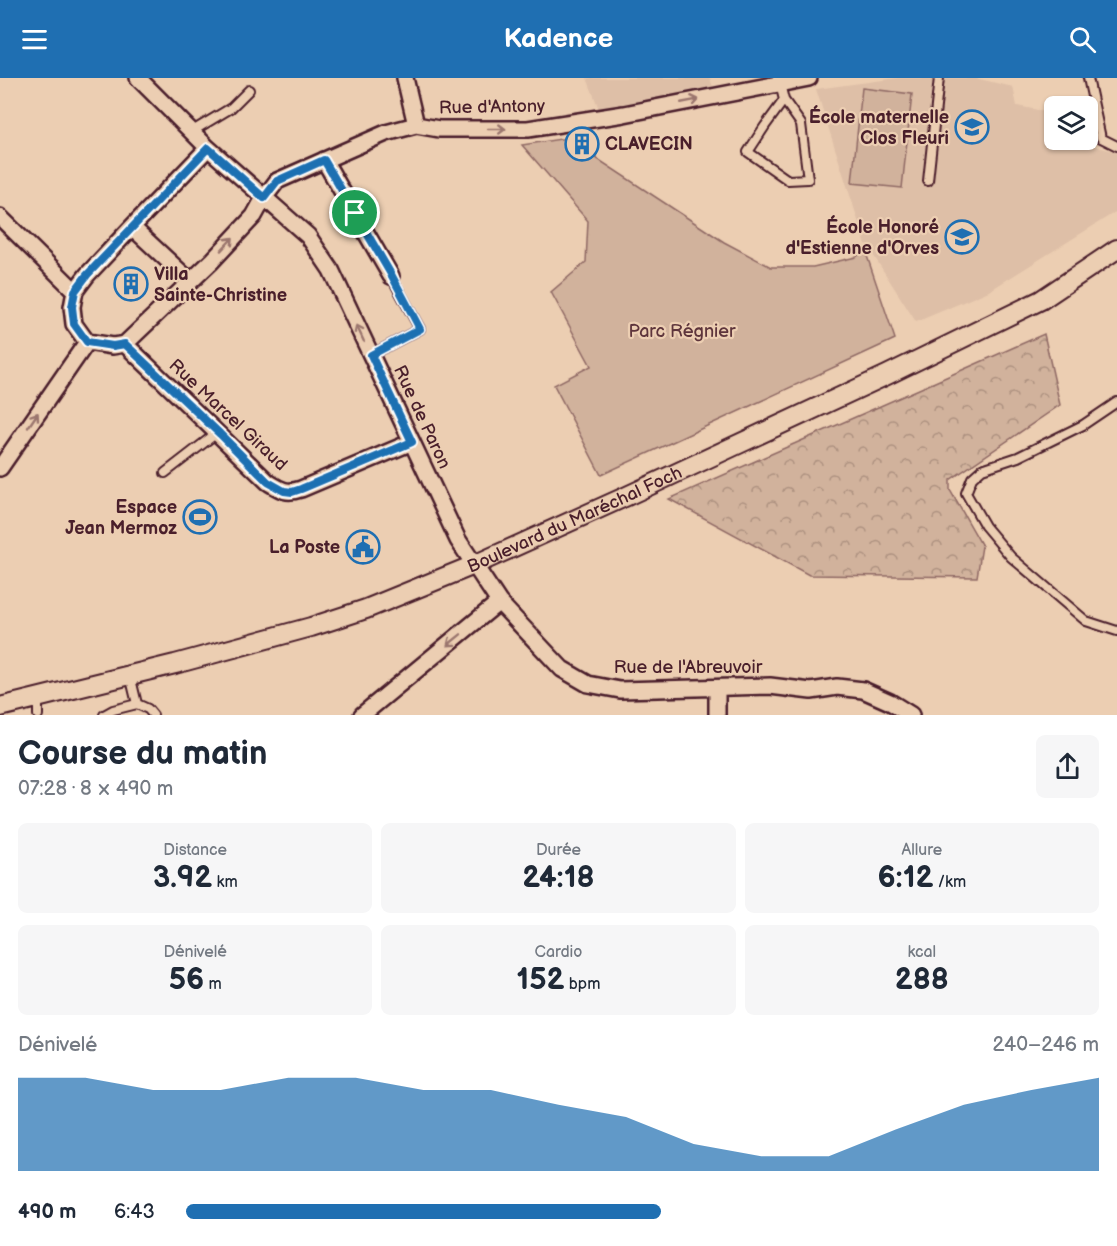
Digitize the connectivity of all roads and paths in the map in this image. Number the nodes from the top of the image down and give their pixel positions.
1 (138, 78) edge
2 (405, 78) edge
3 (809, 78) edge
4 (939, 78) edge
5 (1088, 78) edge
6 (780, 84) junction
7 (249, 90) dead end
8 (784, 100) junction
9 (416, 125) junction
10 (191, 132) junction
11 (1117, 146) edge
12 (208, 148) junction
13 (324, 160) junction
14 (928, 181) dead end
15 (264, 198) junction
16 (0, 217) edge
17 (132, 228) junction
18 (1117, 249) edge
19 (392, 276) joint
20 (190, 281) junction
21 (75, 291) junction
22 (87, 342) junction
23 (125, 344) junction
24 (371, 355) junction
25 (1117, 402) edge
26 (218, 432) junction
27 (412, 442) junction
28 (0, 468) edge
29 (165, 473) dead end
30 (474, 565) junction
31 (499, 602) junction
32 (1117, 631) edge
33 (130, 675) junction
34 (717, 688) junction
35 (137, 704) junction
36 (0, 707) edge
37 (38, 707) edge
38 (104, 715) edge
39 (153, 715) edge
40 (362, 715) edge
41 (717, 715) edge
42 (911, 715) edge

1 - 10 street, Rue de Paron
2 - 9 street
3 - 6 street, Rue d'Antony
4 - 14 lane
5 - 11 lane
6 - 8 lane
9 -> 6 street, Rue d'Antony
7 - 10 lane
8 - 8 lane
9 - 13 street, Rue d'Antony
10 - 12 street, Rue de Paron
12 - 15 street, Rue de Paron
12 - 17 street
13 - 15 street, Rue d'Antony
13 - 19 street
20 -> 15 street, Rue d'Antony
24 -> 15 street, Rue de Paron
16 - 21 street
17 - 20 street
17 - 21 street
18 - 30 street, Boulevard du Maréchal Foch
19 - 24 lane
20 - 23 street, Rue d'Antony
21 - 22 street
22 - 23 street
28 -> 22 street
23 - 26 street, Rue Marcel Giraud
24 - 27 street, Rue de Paron
25 - 32 lane
26 - 27 street, Rue Marcel Giraud
26 - 29 lane
27 - 30 street, Rue de Paron
30 - 31 street, Rue de l'Abreuvoir
30 - 33 street, Boulevard du Maréchal Foch
31 - 34 street, Rue de l'Abreuvoir
31 -> 40 street
33 - 35 lane
33 - 37 street, Boulevard du Maréchal Foch
34 - 41 street
34 - 42 street, Rue de l'Abreuvoir
35 - 38 lane
35 - 39 lane
36 - 37 street, Boulevard du Maréchal Foch

